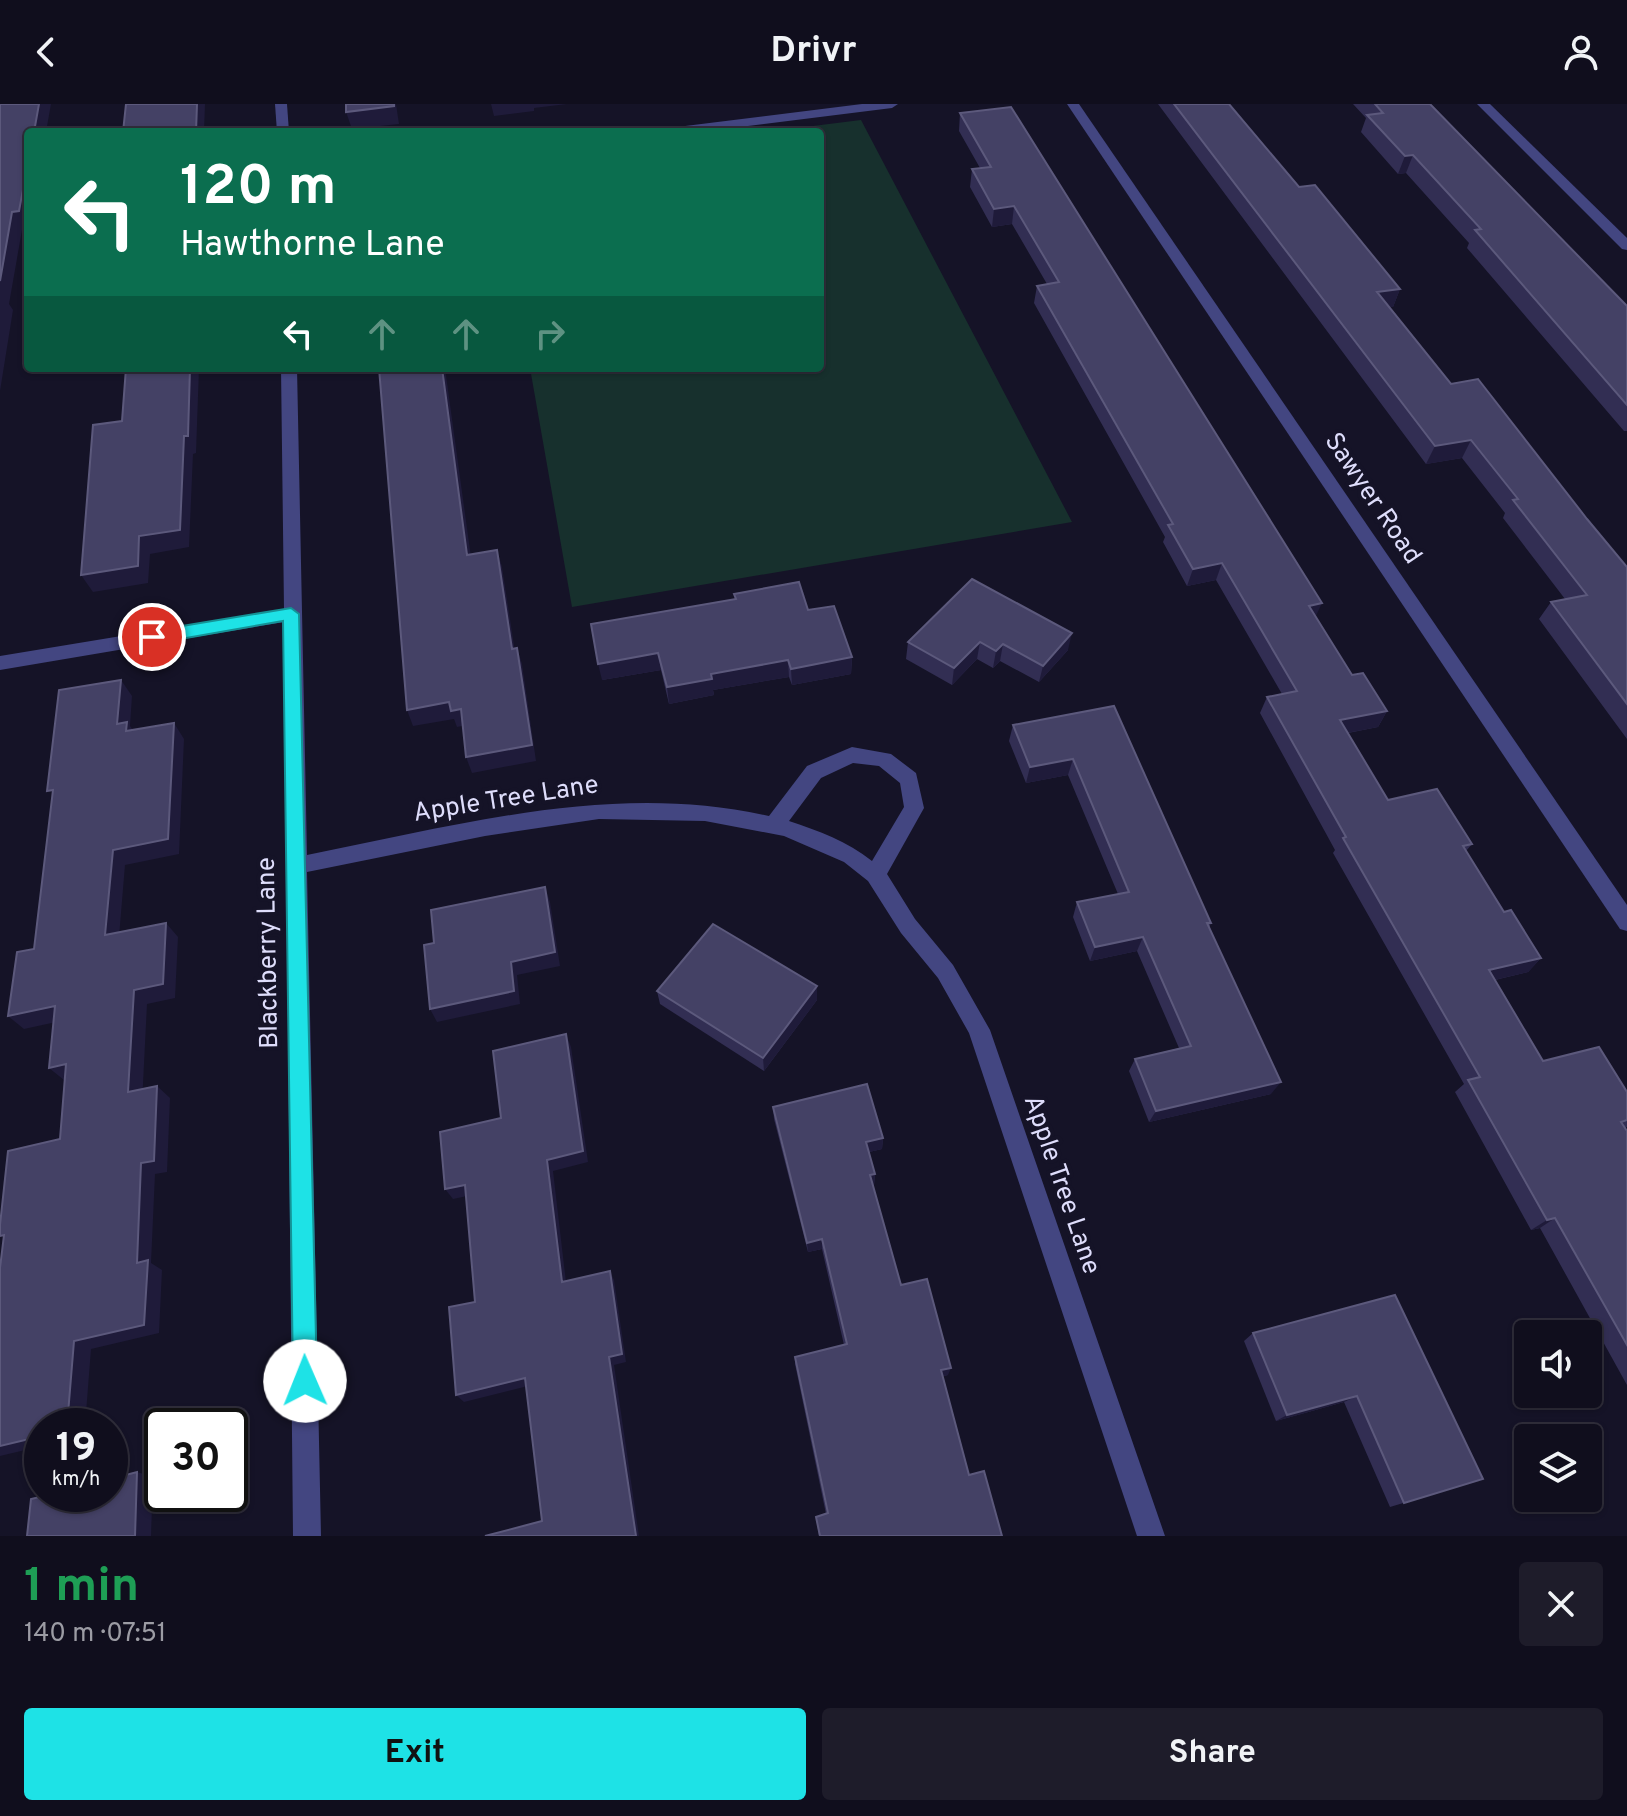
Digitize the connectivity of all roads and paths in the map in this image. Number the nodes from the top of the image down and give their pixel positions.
1 (281, 104) edge
2 (892, 104) edge
3 (1073, 104) edge
4 (1483, 104) edge
5 (283, 128) edge
6 (701, 128) edge
7 (1627, 246) edge
8 (289, 372) edge
9 (291, 614) junction
10 (0, 663) edge
11 (775, 824) junction
12 (296, 866) junction
13 (875, 875) junction
14 (1627, 922) edge
15 (307, 1536) edge
16 (1151, 1536) edge

1 - 5 street
2 - 6 street
3 - 14 street, Sawyer Road
4 - 7 street
8 - 9 street, Blackberry Lane
9 - 10 street
9 - 12 street, Blackberry Lane
11 - 12 street, Apple Tree Lane
11 - 13 street, Apple Tree Lane
11 - 13 street
12 - 15 street, Blackberry Lane
13 - 16 street, Apple Tree Lane

